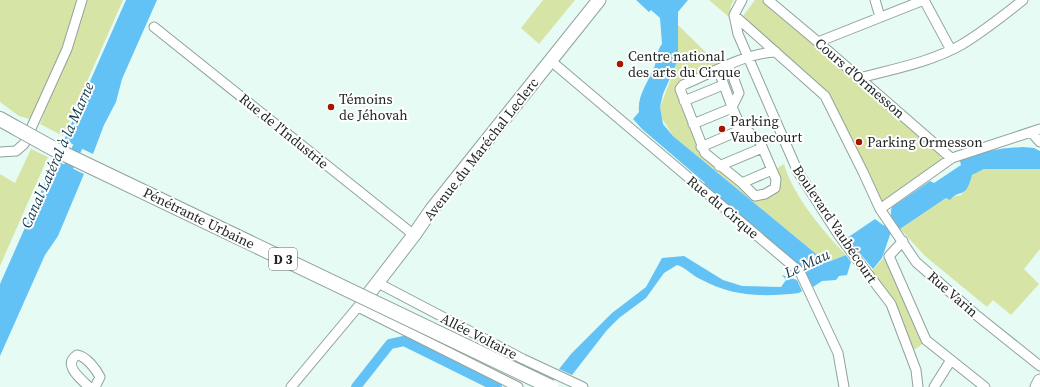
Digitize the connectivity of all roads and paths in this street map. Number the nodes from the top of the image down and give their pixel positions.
1 (82, 0) edge
2 (599, 0) edge
3 (742, 0) edge
4 (768, 0) edge
5 (875, 0) edge
6 (924, 0) edge
7 (1023, 0) edge
8 (734, 15) junction
9 (880, 17) junction
10 (154, 27) dead end
11 (765, 42) junction
12 (818, 42) junction
13 (951, 50) junction
14 (776, 52) junction
15 (748, 57) junction
16 (551, 61) junction
17 (729, 66) junction
18 (712, 73) junction
19 (860, 78) junction
20 (723, 84) junction
21 (684, 101) junction
22 (732, 107) junction
23 (0, 118) edge
24 (693, 124) junction
25 (745, 128) junction
26 (1036, 131) edge
27 (1040, 142) edge
28 (701, 147) junction
29 (762, 148) junction
30 (0, 152) edge
31 (951, 158) junction
32 (719, 166) junction
33 (772, 170) junction
34 (742, 183) junction
35 (880, 209) junction
36 (414, 235) junction
37 (902, 241) junction
38 (378, 282) junction
39 (361, 303) junction
40 (951, 360) junction
41 (1040, 366) edge
42 (1040, 381) edge
43 (89, 387) edge
44 (95, 387) edge
45 (291, 387) edge
46 (518, 387) edge
47 (551, 387) edge
48 (582, 387) edge
49 (844, 387) edge
50 (918, 387) edge
51 (934, 387) edge
52 (985, 387) edge
53 (1036, 387) edge

1 - 30 street
2 - 16 main road, Avenue du Maréchal Leclerc
3 - 8 street
4 - 12 street, Cours d'Ormesson
5 - 9 street
6 - 9 street
6 - 13 street
7 - 13 street
8 - 11 street
8 - 15 street, Boulevard Vaubécourt
9 - 12 street
10 - 36 street, Rue de l'Industrie
11 - 14 street
11 - 15 street
12 - 19 street, Cours d'Ormesson
13 - 19 street
14 - 15 street
14 - 35 street
15 - 17 street
15 - 50 street, Boulevard Vaubécourt
16 - 36 main road, Avenue du Maréchal Leclerc
16 - 49 street, Rue du Cirque
17 - 18 street
17 - 20 street
17 - 22 street
18 - 20 street
18 - 21 street
19 - 31 street, Cours d'Ormesson
20 - 21 street
20 - 22 street
21 - 24 street
22 - 24 street
22 - 25 street
23 - 47 main road, Pénétrante Urbaine / D 3, bridge
24 - 28 street
25 - 28 street
25 - 29 street
26 - 27 street
26 - 31 street
28 - 32 street
29 - 32 street
29 - 33 street
31 - 35 street
32 - 34 street
33 - 34 street
33 - 34 street
35 - 37 street, Rue Varin
36 - 38 main road, Avenue du Maréchal Leclerc
37 - 40 street
37 - 41 street, Rue Varin
38 - 39 main road, Avenue du Maréchal Leclerc
38 - 48 street, Allée Voltaire
39 - 45 street
39 - 46 street, Allée Voltaire
40 - 51 street
40 - 52 street
42 - 53 main road
43 - 44 street

